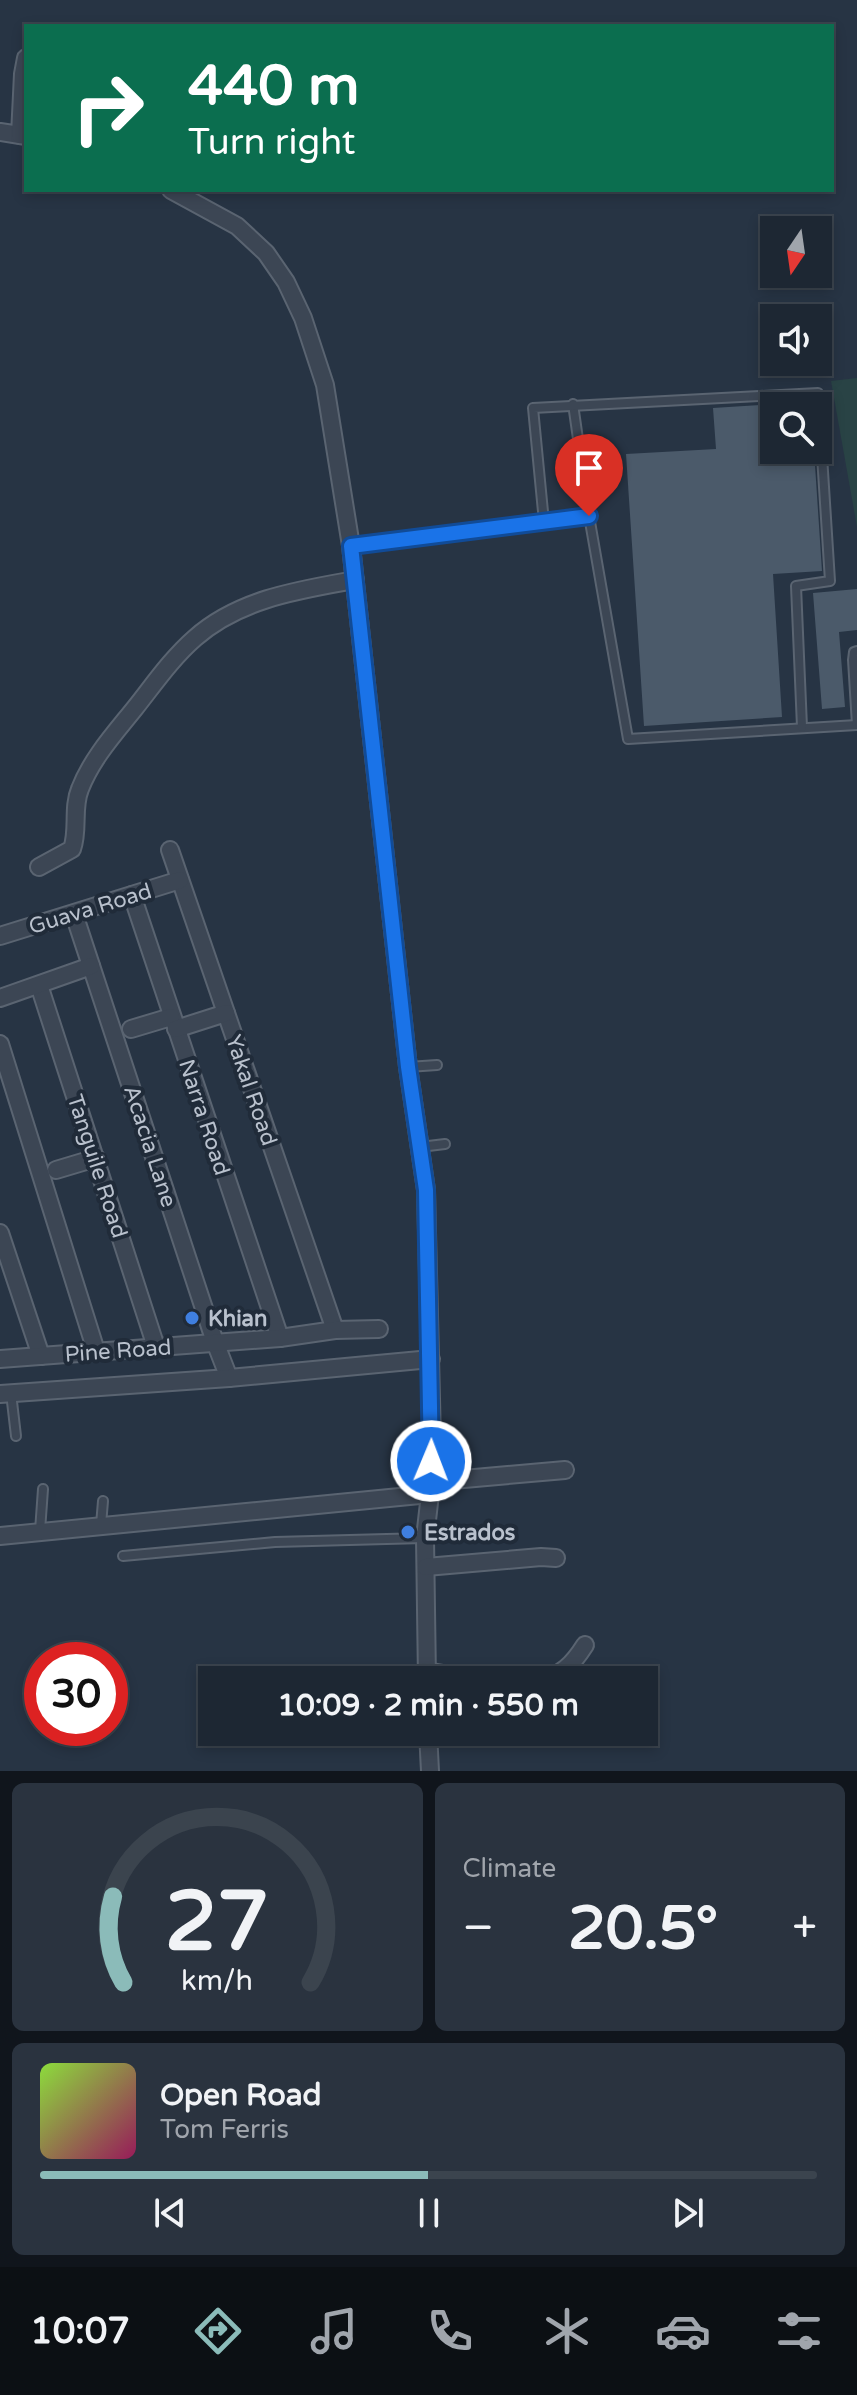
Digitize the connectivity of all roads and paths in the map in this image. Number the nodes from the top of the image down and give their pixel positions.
1 (24, 69) edge
2 (0, 132) edge
3 (23, 135) edge
4 (175, 192) edge
5 (573, 404) junction
6 (589, 516) junction
7 (544, 522) junction
8 (351, 546) junction
9 (355, 580) junction
10 (857, 651) edge
11 (857, 725) edge
12 (802, 727) junction
13 (170, 850) dead end
14 (39, 867) dead end
15 (180, 880) junction
16 (132, 895) junction
17 (74, 914) junction
18 (0, 936) edge
19 (91, 966) junction
20 (39, 985) junction
21 (0, 998) edge
22 (226, 1013) junction
23 (174, 1023) junction
24 (131, 1029) dead end
25 (0, 1044) edge
26 (437, 1065) dead end
27 (408, 1067) junction
28 (445, 1144) dead end
29 (420, 1147) junction
30 (96, 1158) junction
31 (56, 1170) dead end
32 (0, 1233) edge
33 (3, 1252) edge
34 (379, 1329) dead end
35 (335, 1330) junction
36 (280, 1338) junction
37 (215, 1342) junction
38 (156, 1347) junction
39 (96, 1351) junction
40 (41, 1356) junction
41 (0, 1359) edge
42 (431, 1359) junction
43 (229, 1378) junction
44 (6, 1394) edge
45 (16, 1436) dead end
46 (565, 1470) dead end
47 (430, 1488) junction
48 (43, 1489) dead end
49 (103, 1501) dead end
50 (101, 1525) junction
51 (40, 1531) junction
52 (0, 1536) edge
53 (425, 1538) junction
54 (123, 1556) dead end
55 (556, 1558) dead end
56 (426, 1567) junction
57 (585, 1645) dead end
58 (426, 1666) edge
59 (569, 1666) edge
60 (429, 1746) edge
61 (430, 1771) edge

1 - 3 street
2 - 3 street
4 - 8 street
5 - 6 lane
5 - 7 lane
5 - 12 lane
6 - 7 lane
6 - 12 lane
7 - 8 lane
8 - 9 street
9 - 14 street
9 - 27 street
10 - 11 lane
11 - 12 lane
13 - 15 street, Yakal Road
15 - 16 street, Guava Road
15 - 22 street, Yakal Road
16 - 17 street, Guava Road
16 - 23 street, Narra Road
17 - 18 street, Guava Road
17 - 19 street, Acacia Lane
19 - 20 street
19 - 37 street, Acacia Lane
20 - 21 street
20 - 30 street, Tanguile Road
22 - 23 street
22 - 35 street, Yakal Road
23 - 24 street
23 - 36 street, Narra Road
25 - 39 street
26 - 27 lane
27 - 29 street
28 - 29 lane
29 - 42 street
30 - 31 street
30 - 38 street, Tanguile Road
32 - 33 street
33 - 40 street
34 - 35 street, Pine Road
35 - 36 street, Pine Road
36 - 37 street, Pine Road
37 - 38 street, Pine Road
37 - 43 street, Acacia Lane
38 - 39 street, Pine Road
39 - 40 street, Pine Road
40 - 41 street, Pine Road
42 - 43 street
42 - 47 street
43 - 44 street
44 - 45 lane
46 - 47 street
47 - 50 street
47 - 53 street
48 - 51 lane
49 - 50 lane
50 - 51 street
51 - 52 street
53 - 54 lane
53 - 56 street
55 - 56 street
56 - 58 street
57 - 59 street
60 - 61 street

